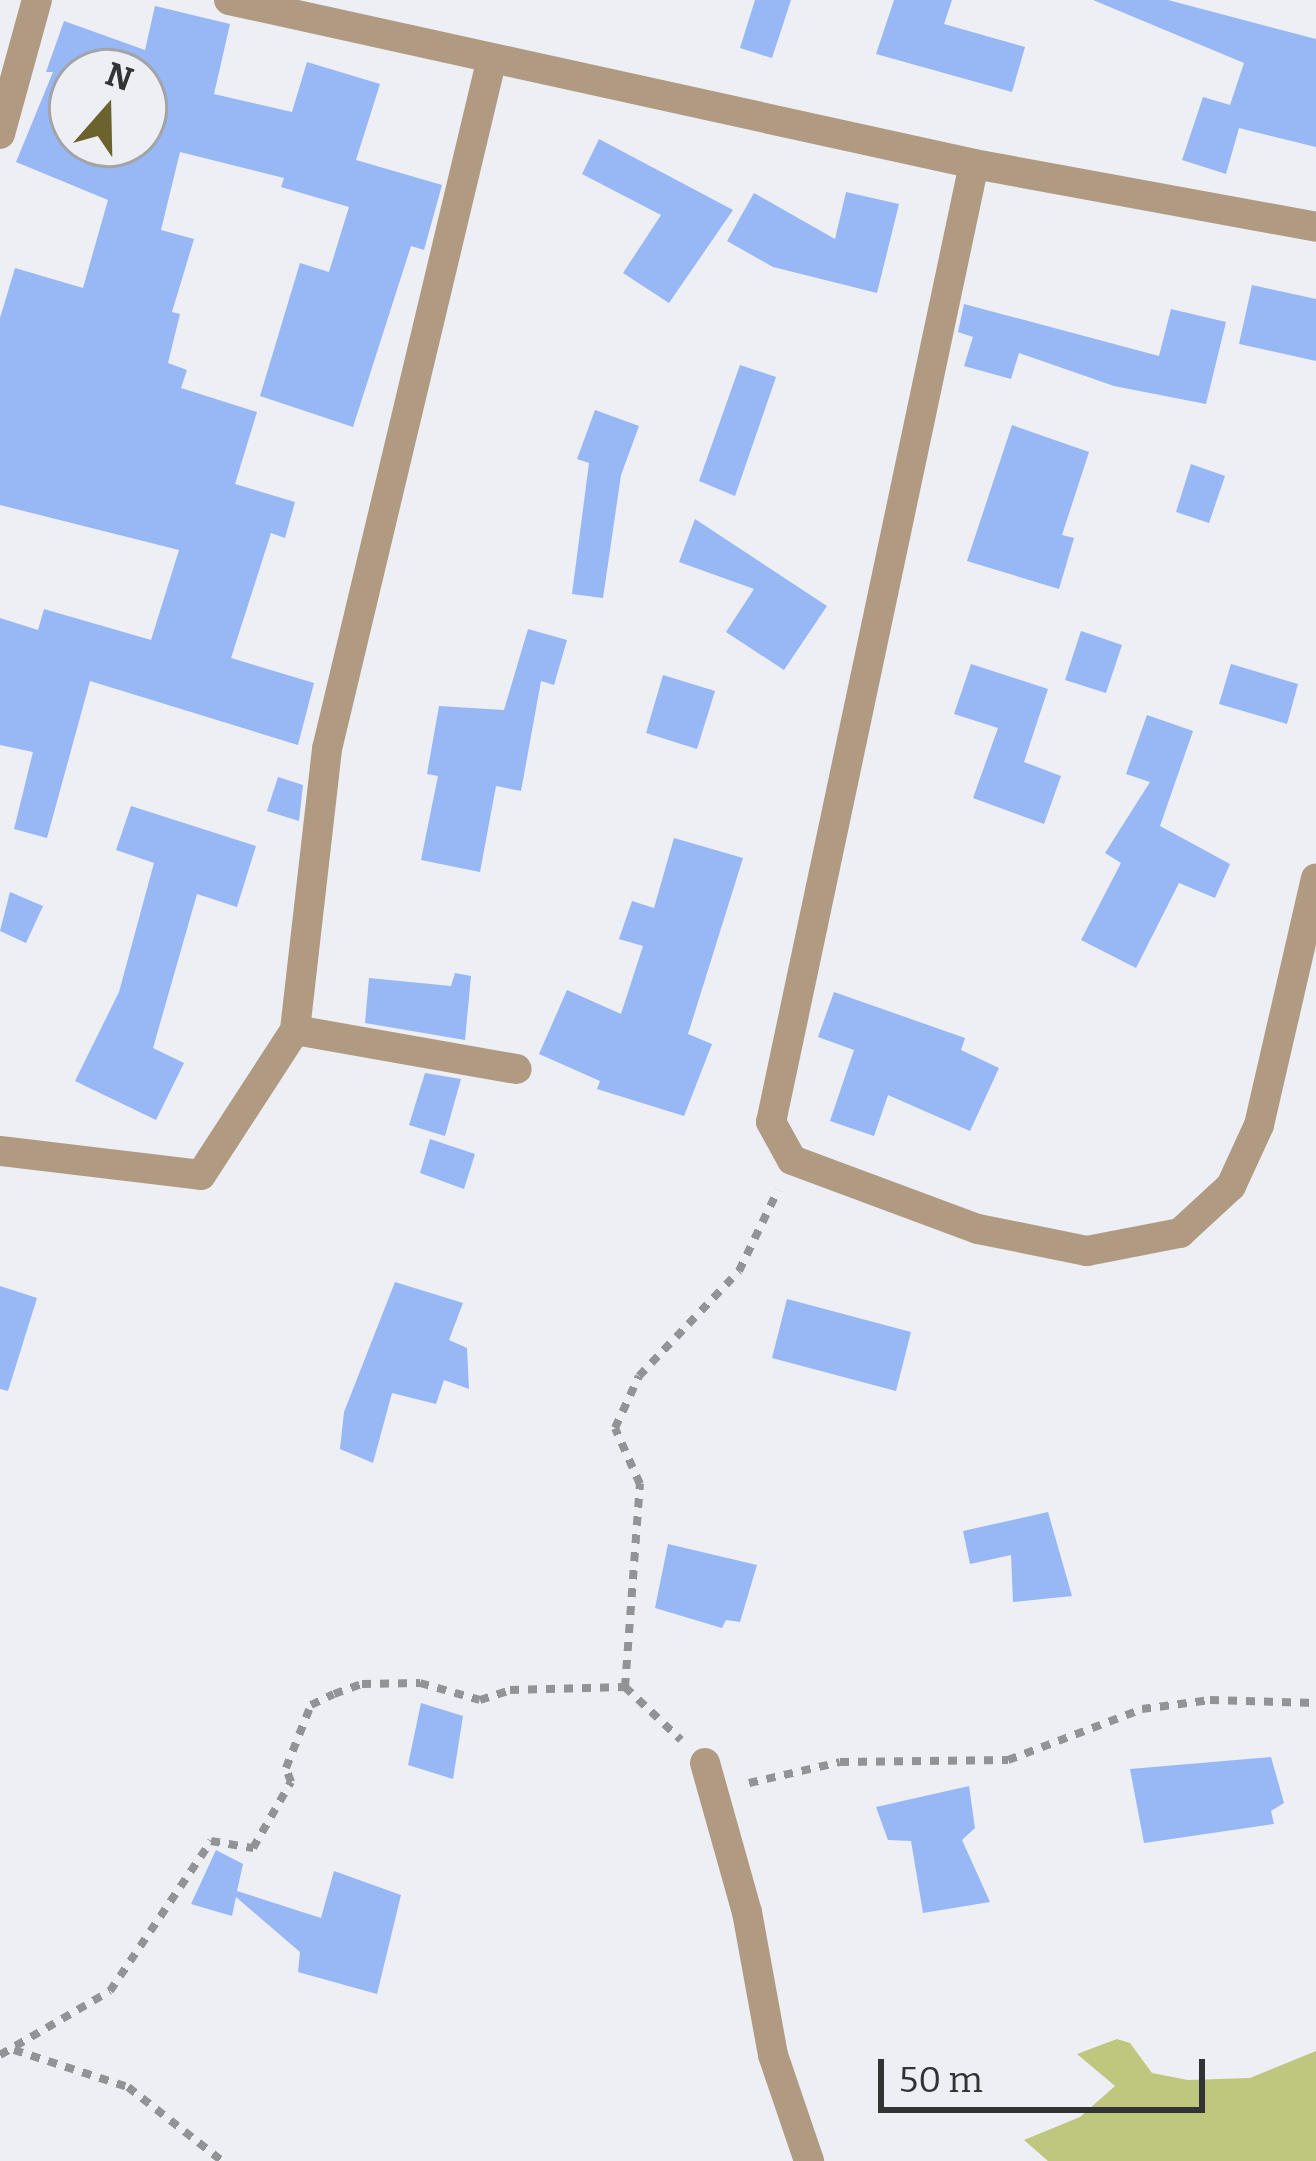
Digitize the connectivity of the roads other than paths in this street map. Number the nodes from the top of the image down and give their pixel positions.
1 (37, 0) edge
2 (229, 0) edge
3 (491, 62) junction
4 (0, 134) edge
5 (974, 164) junction
6 (1316, 227) edge
7 (1316, 879) edge
8 (295, 1030) junction
9 (518, 1069) dead end
10 (0, 1151) edge
11 (705, 1763) road end
12 (809, 2161) edge

1 - 4 street
2 - 3 street
3 - 5 street
3 - 8 street
5 - 6 street
5 - 7 street
8 - 9 street
8 - 10 street
11 - 12 street

